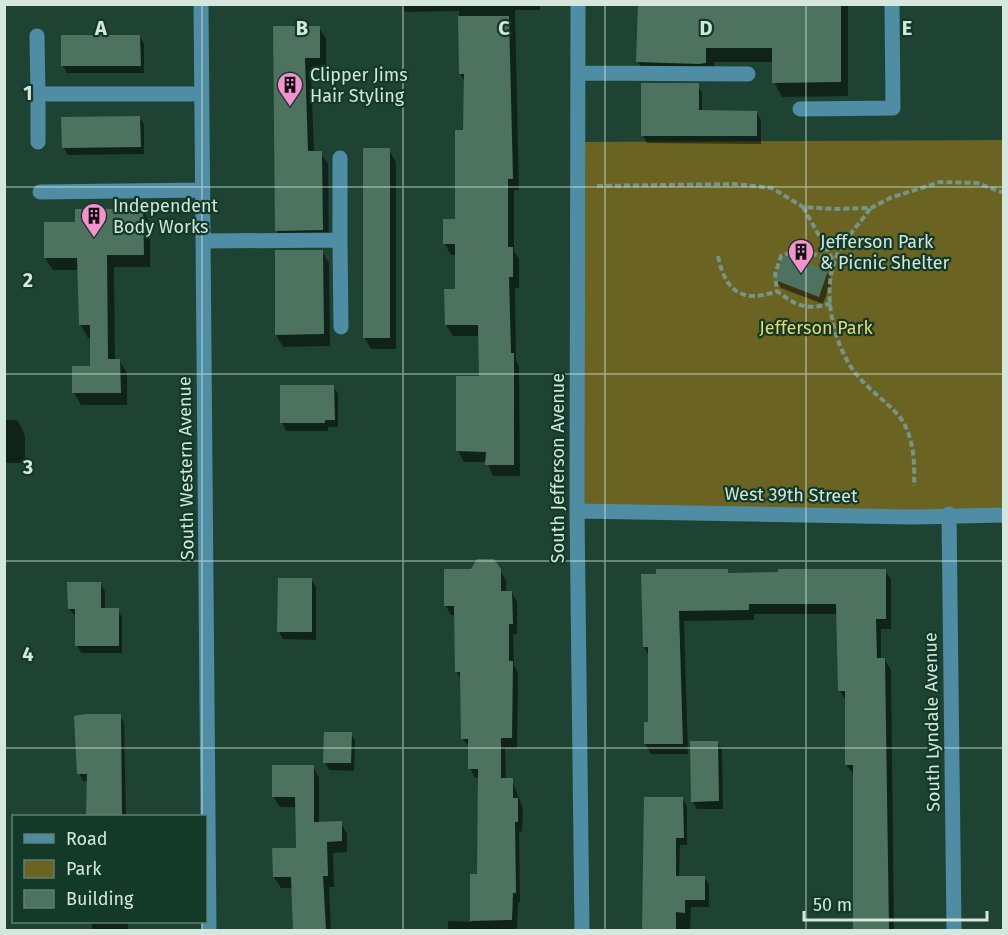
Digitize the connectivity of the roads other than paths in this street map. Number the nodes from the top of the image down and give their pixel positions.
1 (201, 4) edge
2 (578, 4) edge
3 (892, 4) edge
4 (37, 36) dead end
5 (578, 73) junction
6 (748, 74) dead end
7 (38, 94) junction
8 (201, 94) junction
9 (800, 109) dead end
10 (38, 142) dead end
11 (340, 158) dead end
12 (202, 190) junction
13 (40, 192) dead end
14 (340, 240) junction
15 (203, 241) junction
16 (341, 327) dead end
17 (577, 511) junction
18 (949, 514) junction
19 (1004, 514) edge
20 (210, 930) edge
21 (582, 930) edge
22 (954, 930) edge

1 - 8 street, South Western Avenue
2 - 5 street, South Jefferson Avenue
3 - 9 street
4 - 7 street
5 - 6 street
5 - 17 street, South Jefferson Avenue
7 - 8 street
7 - 10 street
8 - 12 street, South Western Avenue
11 - 14 street
12 - 13 street
12 - 15 street, South Western Avenue
14 - 15 street
14 - 16 street
15 - 20 street, South Western Avenue
17 - 18 street, West 39th Street
17 - 21 street, South Jefferson Avenue
18 - 19 street, West 39th Street
18 - 22 street, South Lyndale Avenue

